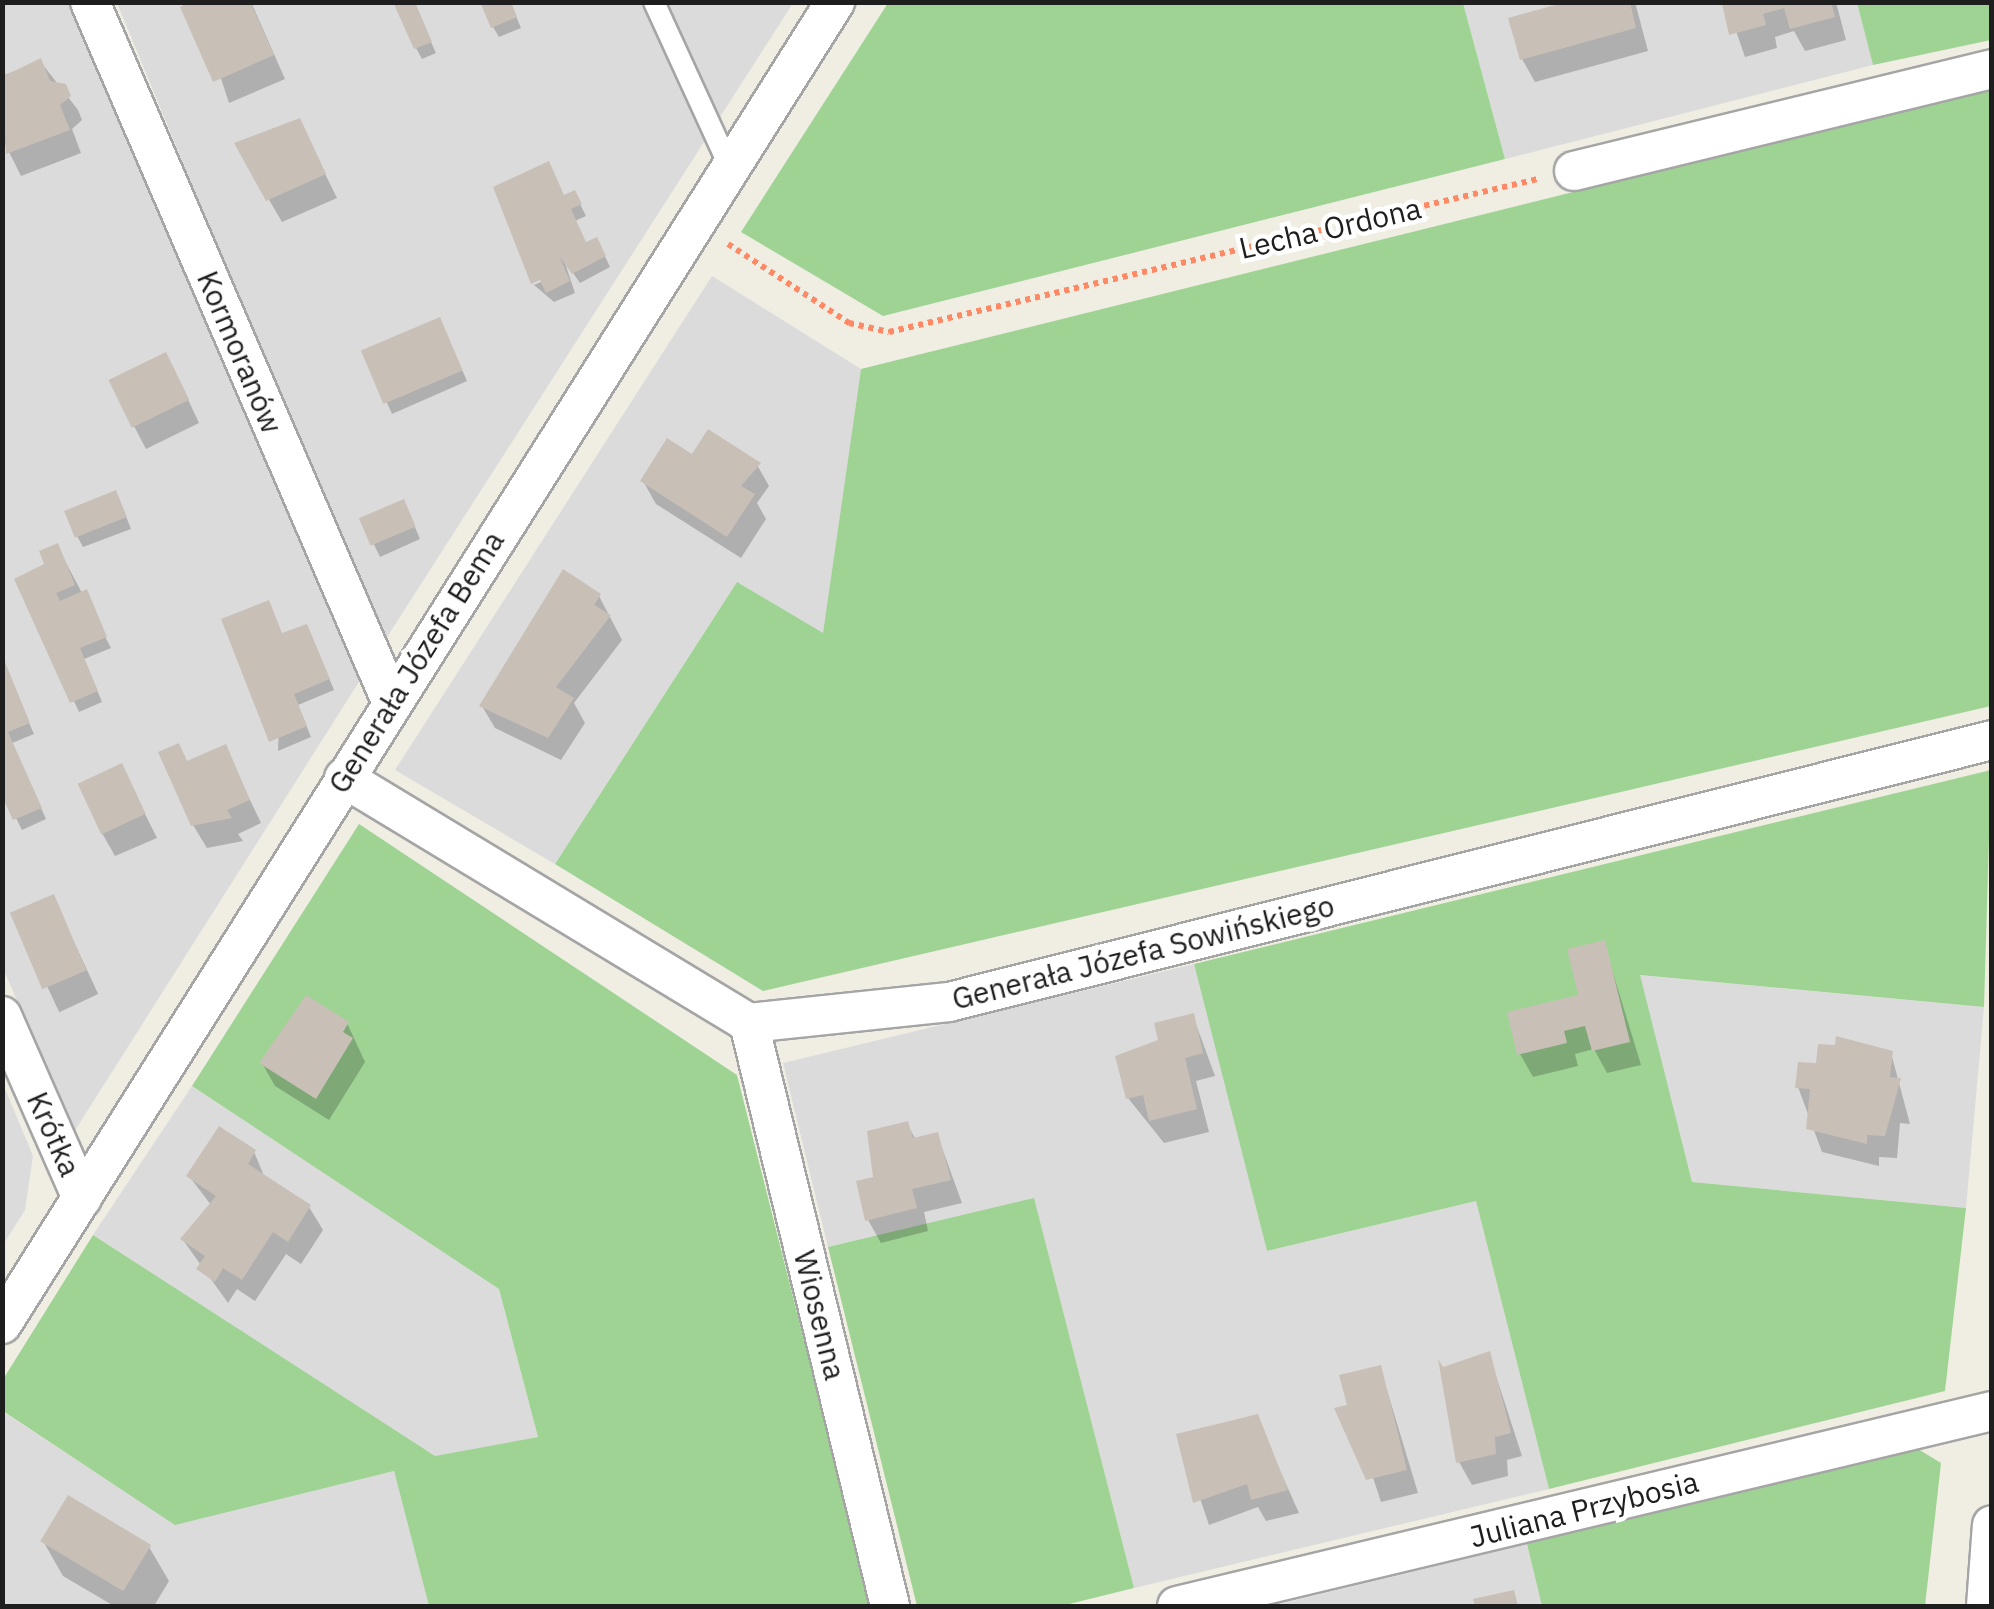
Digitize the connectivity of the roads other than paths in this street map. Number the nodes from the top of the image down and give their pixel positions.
1 (90, 2) edge
2 (654, 2) edge
3 (835, 2) edge
4 (1992, 69) edge
5 (728, 164) junction
6 (1574, 171) road end
7 (391, 701) junction
8 (1992, 740) edge
9 (344, 778) junction
10 (2, 1016) edge
11 (749, 1023) junction
12 (82, 1198) junction
13 (2, 1324) edge
14 (1992, 1411) edge
15 (1992, 1525) edge
16 (890, 1606) edge
17 (1177, 1606) edge
18 (1986, 1606) edge

1 - 7 street, Kormoranów
2 - 5 lane
3 - 5 street, Generała Józefa Bema
4 - 6 street
5 - 7 street, Generała Józefa Bema
7 - 9 street, Generała Józefa Bema
8 - 11 street, Generała Józefa Sowińskiego
9 - 11 street
9 - 12 street, Generała Józefa Bema
10 - 12 street, Krótka
11 - 16 street, Wiosenna
12 - 13 street, Generała Józefa Bema
14 - 17 street, Juliana Przybosia
15 - 18 street

